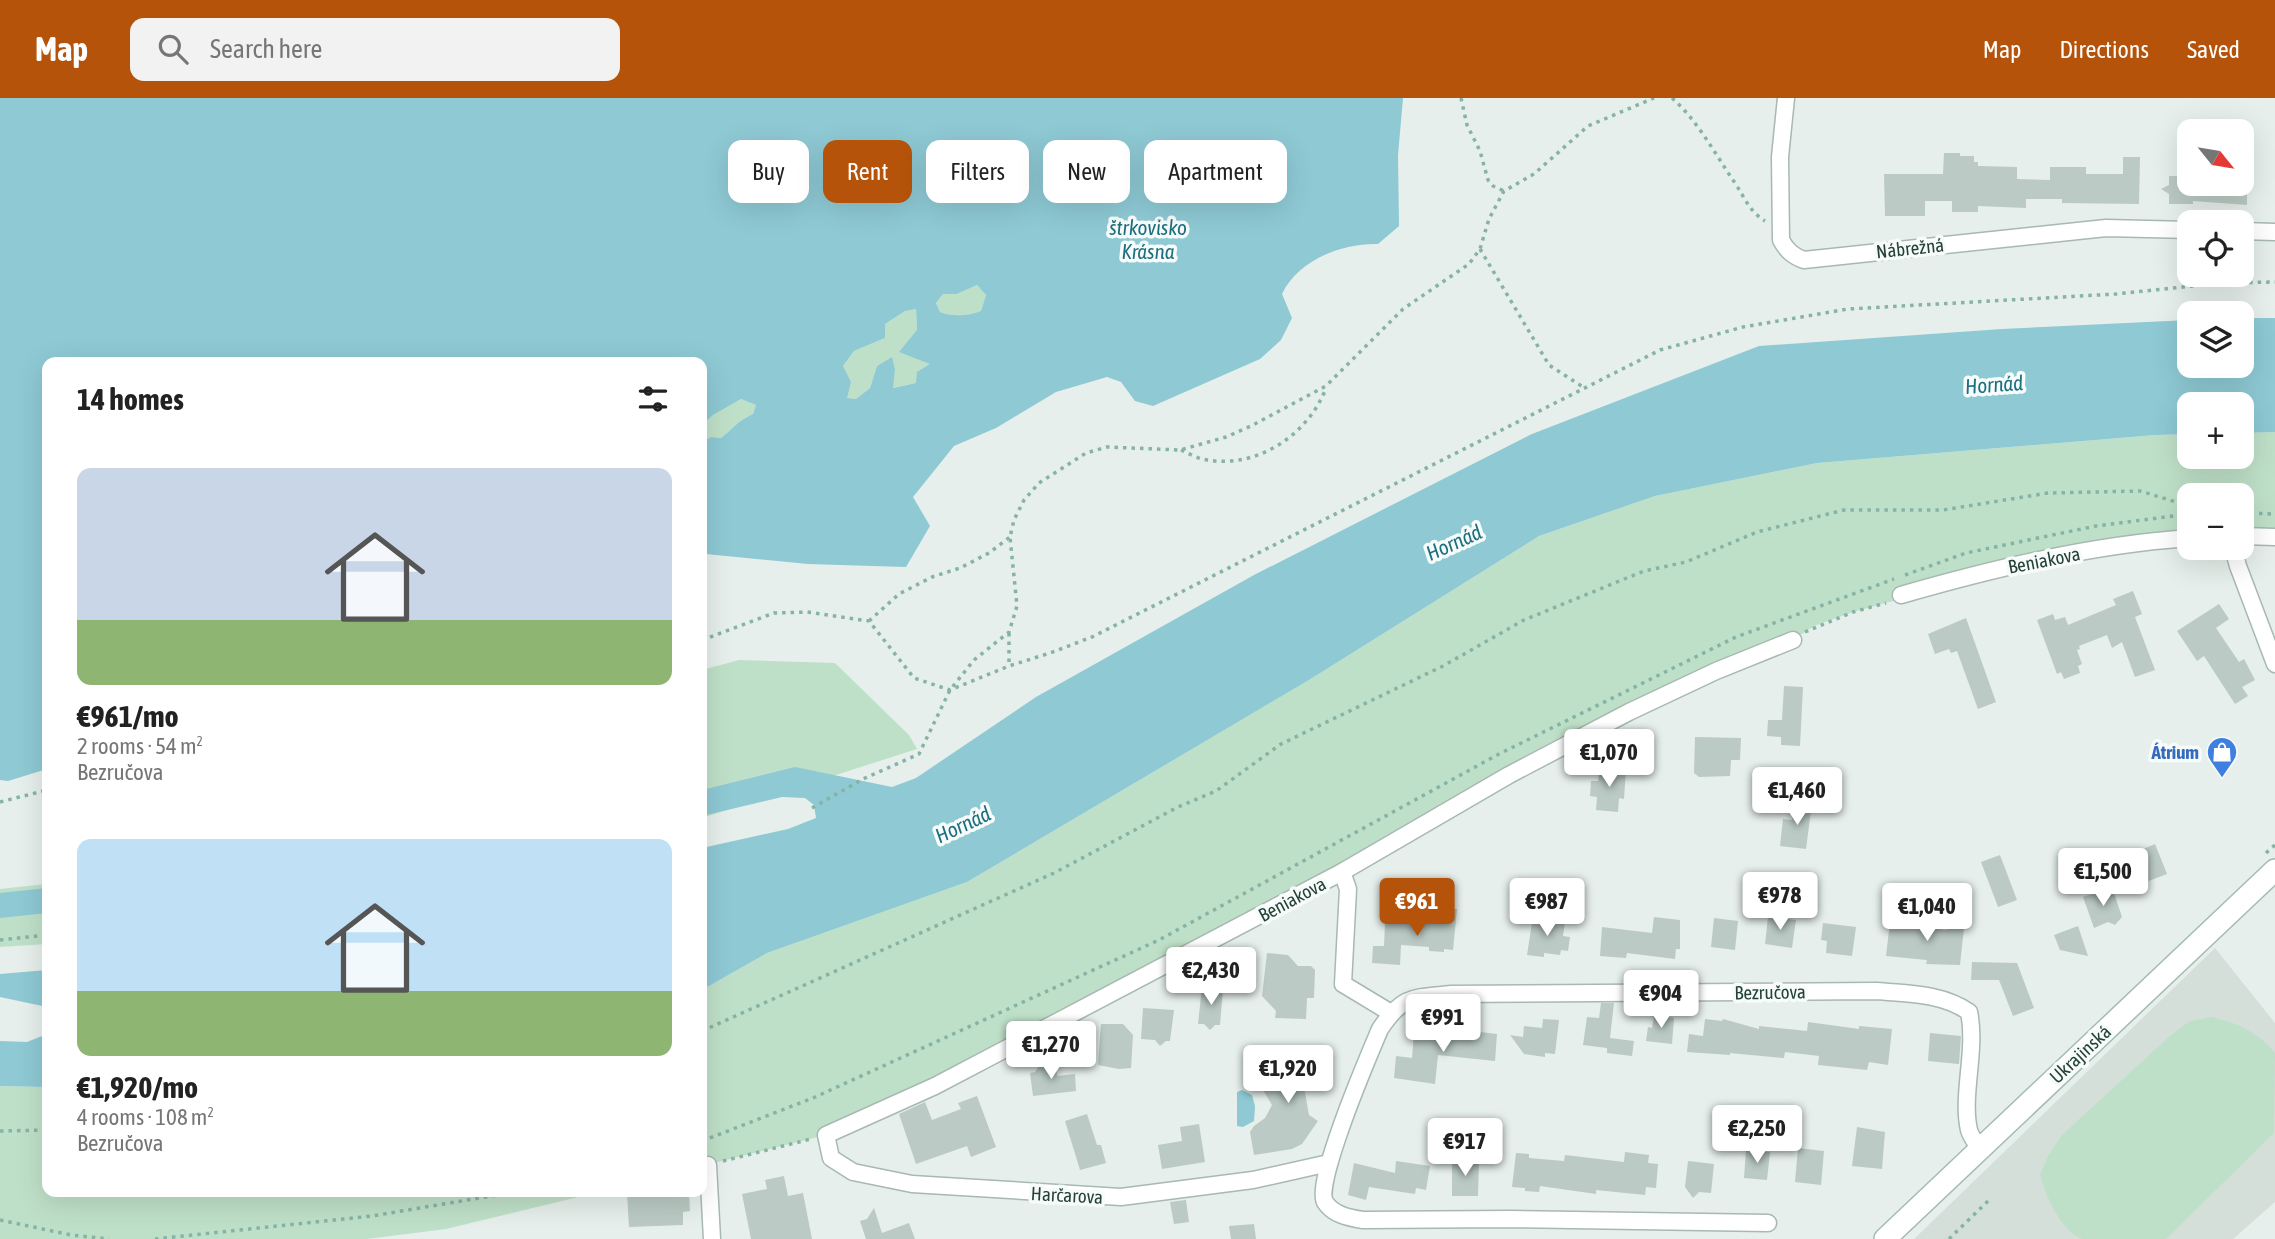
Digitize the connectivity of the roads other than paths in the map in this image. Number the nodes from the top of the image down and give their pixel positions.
1 (1786, 98) edge
2 (2177, 230) edge
3 (2254, 232) edge
4 (2275, 232) edge
5 (2254, 536) edge
6 (2275, 537) edge
7 (2177, 540) edge
8 (2237, 560) edge
9 (1901, 595) road end
10 (1796, 637) road end
11 (2275, 664) edge
12 (2275, 870) edge
13 (1342, 873) junction
14 (1391, 1013) junction
15 (826, 1135) joint
16 (1980, 1149) junction
17 (1329, 1163) junction
18 (708, 1165) road end
19 (1768, 1223) dead end
20 (712, 1239) edge
21 (1885, 1239) edge

1 - 2 street, Nábrežná
3 - 4 street
5 - 6 street
7 - 9 street, Beniakova
8 - 11 street
10 - 13 street, Beniakova
12 - 16 main road, Ukrajinská
13 - 14 street
13 - 15 street, Beniakova
14 - 16 street, Bezručova
14 - 17 street
15 - 17 street, Harčarova
16 - 21 main road, Ukrajinská
17 - 19 street
18 - 20 street

